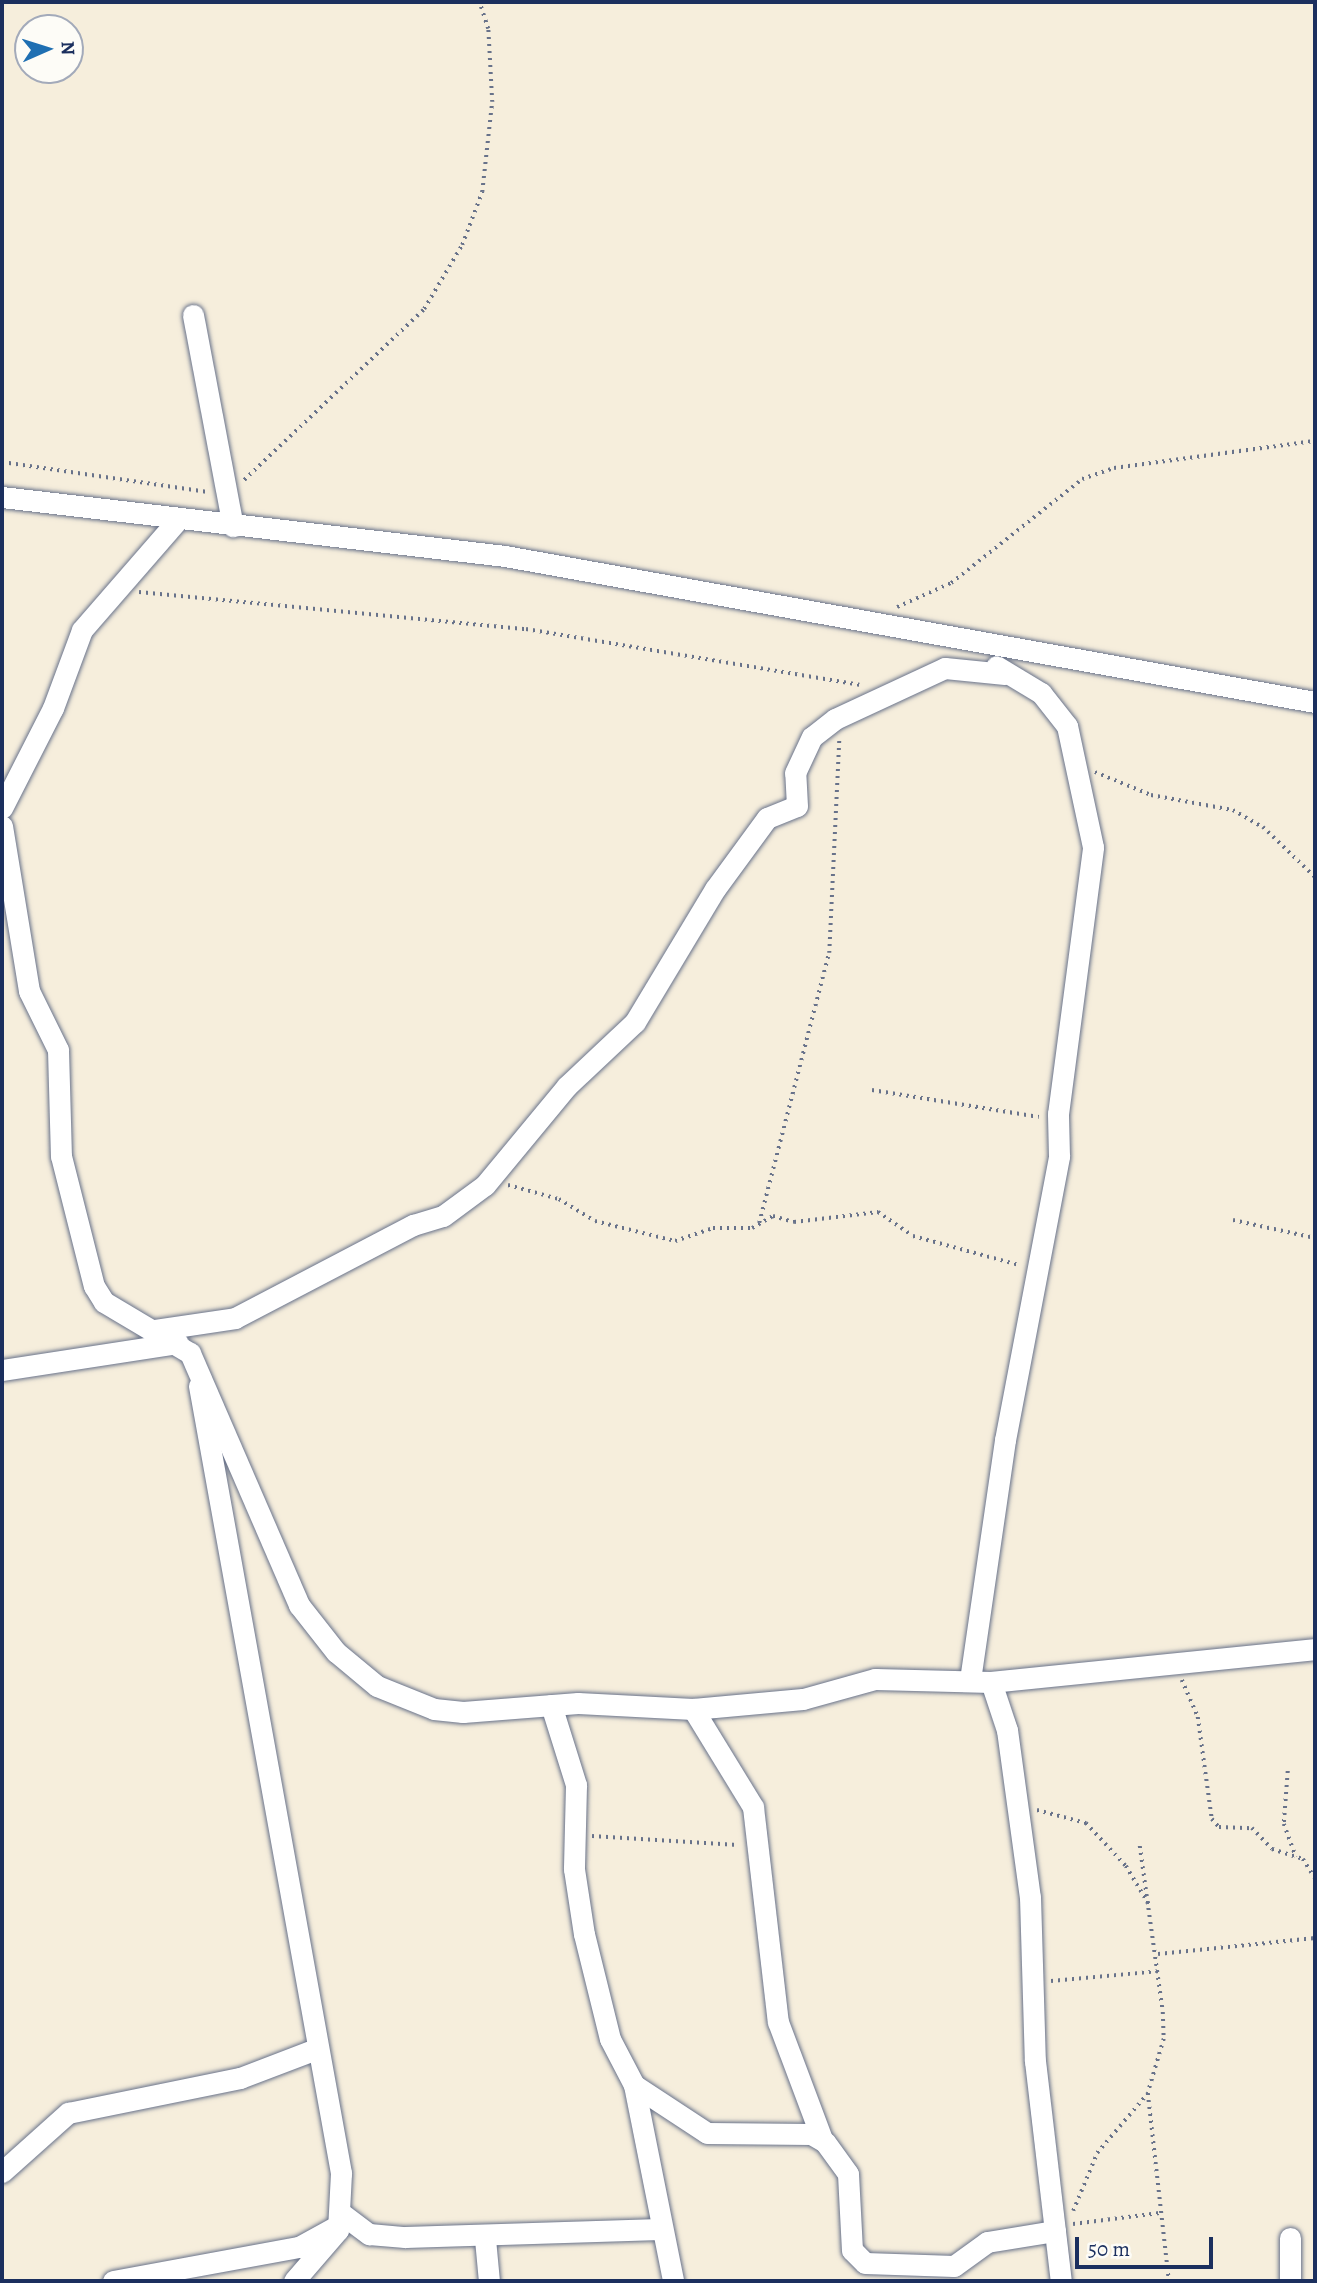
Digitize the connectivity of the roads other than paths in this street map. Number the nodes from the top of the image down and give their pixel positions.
1 (193, 315) dead end
2 (2, 497) edge
3 (176, 522) junction
4 (233, 526) junction
5 (953, 634) junction
6 (1005, 674) junction
7 (1315, 702) edge
8 (2, 808) edge
9 (2, 832) edge
10 (155, 1330) junction
11 (178, 1343) junction
12 (196, 1363) junction
13 (2, 1370) edge
14 (1315, 1649) edge
15 (970, 1680) junction
16 (991, 1682) junction
17 (551, 1705) junction
18 (692, 1709) junction
19 (316, 2049) junction
20 (634, 2085) junction
21 (822, 2139) junction
22 (2, 2172) edge
23 (341, 2219) junction
24 (1059, 2227) junction
25 (660, 2229) junction
26 (1290, 2238) dead end
27 (485, 2239) junction
28 (113, 2281) edge
29 (294, 2281) edge
30 (489, 2281) edge
31 (673, 2281) edge
32 (1061, 2281) edge
33 (1290, 2281) edge

1 - 4 street
2 - 3 street
3 - 4 street
3 - 8 street
4 - 5 street
5 - 6 street
5 - 7 street
6 - 10 street
6 - 15 street
9 - 10 street
10 - 11 street
11 - 12 street
11 - 13 street
12 - 17 street
12 - 19 street
14 - 16 street
15 - 16 street
15 - 18 street
16 - 24 street
17 - 18 street
17 - 20 street
18 - 21 street
19 - 22 street
19 - 23 street
20 - 21 street
20 - 25 street
21 - 24 street
23 - 27 street
23 - 28 street
23 - 29 street
24 - 32 street
25 - 27 street
25 - 31 street
26 - 33 street
27 - 30 street

